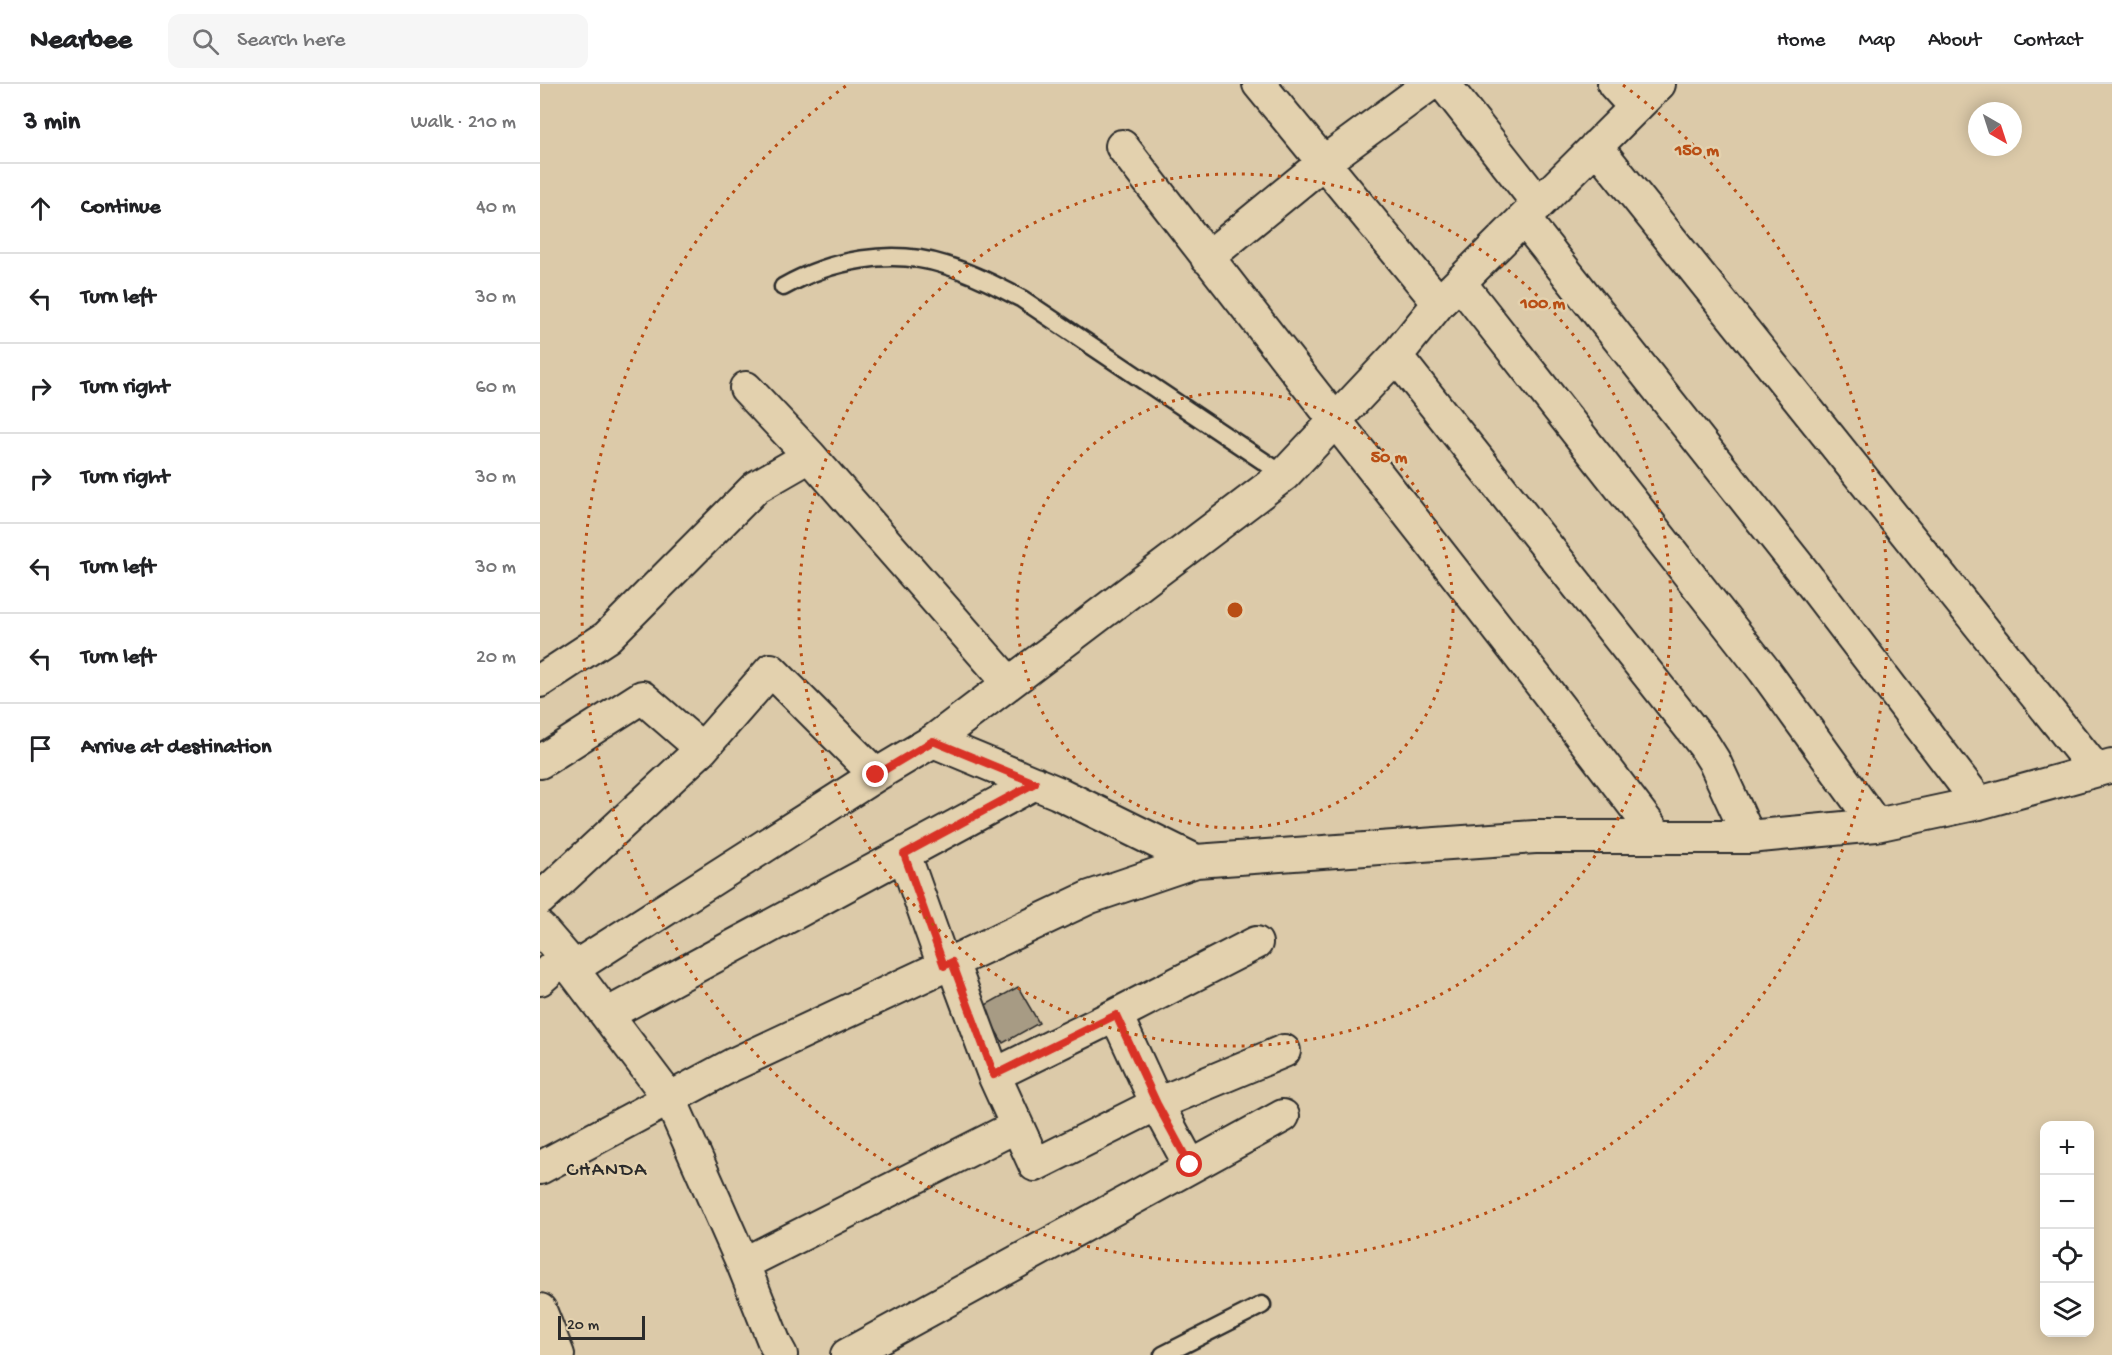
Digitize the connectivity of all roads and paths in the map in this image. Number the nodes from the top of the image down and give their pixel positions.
1 (1259, 84) edge
2 (1430, 84) edge
3 (1444, 84) edge
4 (1614, 84) edge
5 (1659, 84) edge
6 (1635, 107) junction
7 (1122, 146) dead end
8 (1596, 146) junction
9 (1324, 162) junction
10 (1531, 211) junction
11 (1207, 258) junction
12 (783, 287) dead end
13 (1450, 293) junction
14 (1396, 356) junction
15 (746, 388) dead end
16 (1335, 420) junction
17 (810, 456) junction
18 (1284, 475) junction
19 (540, 681) edge
20 (1009, 683) junction
21 (933, 741) junction
22 (702, 749) junction
23 (540, 762) edge
24 (2104, 767) edge
25 (876, 775) junction
26 (1035, 783) junction
27 (1979, 803) junction
28 (1876, 825) junction
29 (1658, 837) junction
30 (1749, 837) junction
31 (904, 854) junction
32 (1196, 861) junction
33 (540, 899) edge
34 (540, 928) edge
35 (1256, 943) dead end
36 (569, 963) junction
37 (948, 964) junction
38 (540, 979) edge
39 (608, 1014) junction
40 (1116, 1015) junction
41 (1284, 1051) dead end
42 (994, 1075) junction
43 (670, 1099) junction
44 (1157, 1104) junction
45 (1283, 1116) dead end
46 (1017, 1126) junction
47 (1190, 1165) junction
48 (540, 1168) edge
49 (742, 1264) junction
50 (1262, 1305) dead end
51 (540, 1310) edge
52 (768, 1351) edge
53 (558, 1355) edge
54 (847, 1355) edge
55 (1163, 1355) edge

1 - 9 street
2 - 9 street
3 - 10 street
4 - 6 street
5 - 6 street
6 - 8 street
7 - 11 street
8 - 10 street
8 - 24 street
9 - 11 street
9 - 13 street
10 - 13 street
10 - 27 street
11 - 16 street
12 - 18 lane
13 - 14 street
13 - 28 street
14 - 16 street
14 - 30 street
15 - 17 street
16 - 18 street
16 - 29 street
17 - 19 street
17 - 20 street
18 - 20 street
20 - 21 street
21 - 25 street
21 - 26 street
22 - 23 street
22 - 25 street
22 - 33 street
24 - 27 street
25 - 36 street
26 - 31 street
26 - 32 street
27 - 28 street
28 - 30 street
29 - 30 street
29 - 32 street
31 - 37 street
31 - 39 street
32 - 37 street
34 - 36 street
35 - 40 street
36 - 38 street
36 - 39 street
37 - 42 street
37 - 43 street
39 - 43 street
40 - 42 street
40 - 44 street
41 - 44 street
42 - 46 street
43 - 48 street
43 - 49 street
44 - 46 street
44 - 47 street
45 - 47 street
46 - 49 street
47 - 54 street
49 - 52 street
50 - 55 lane
51 - 53 street

